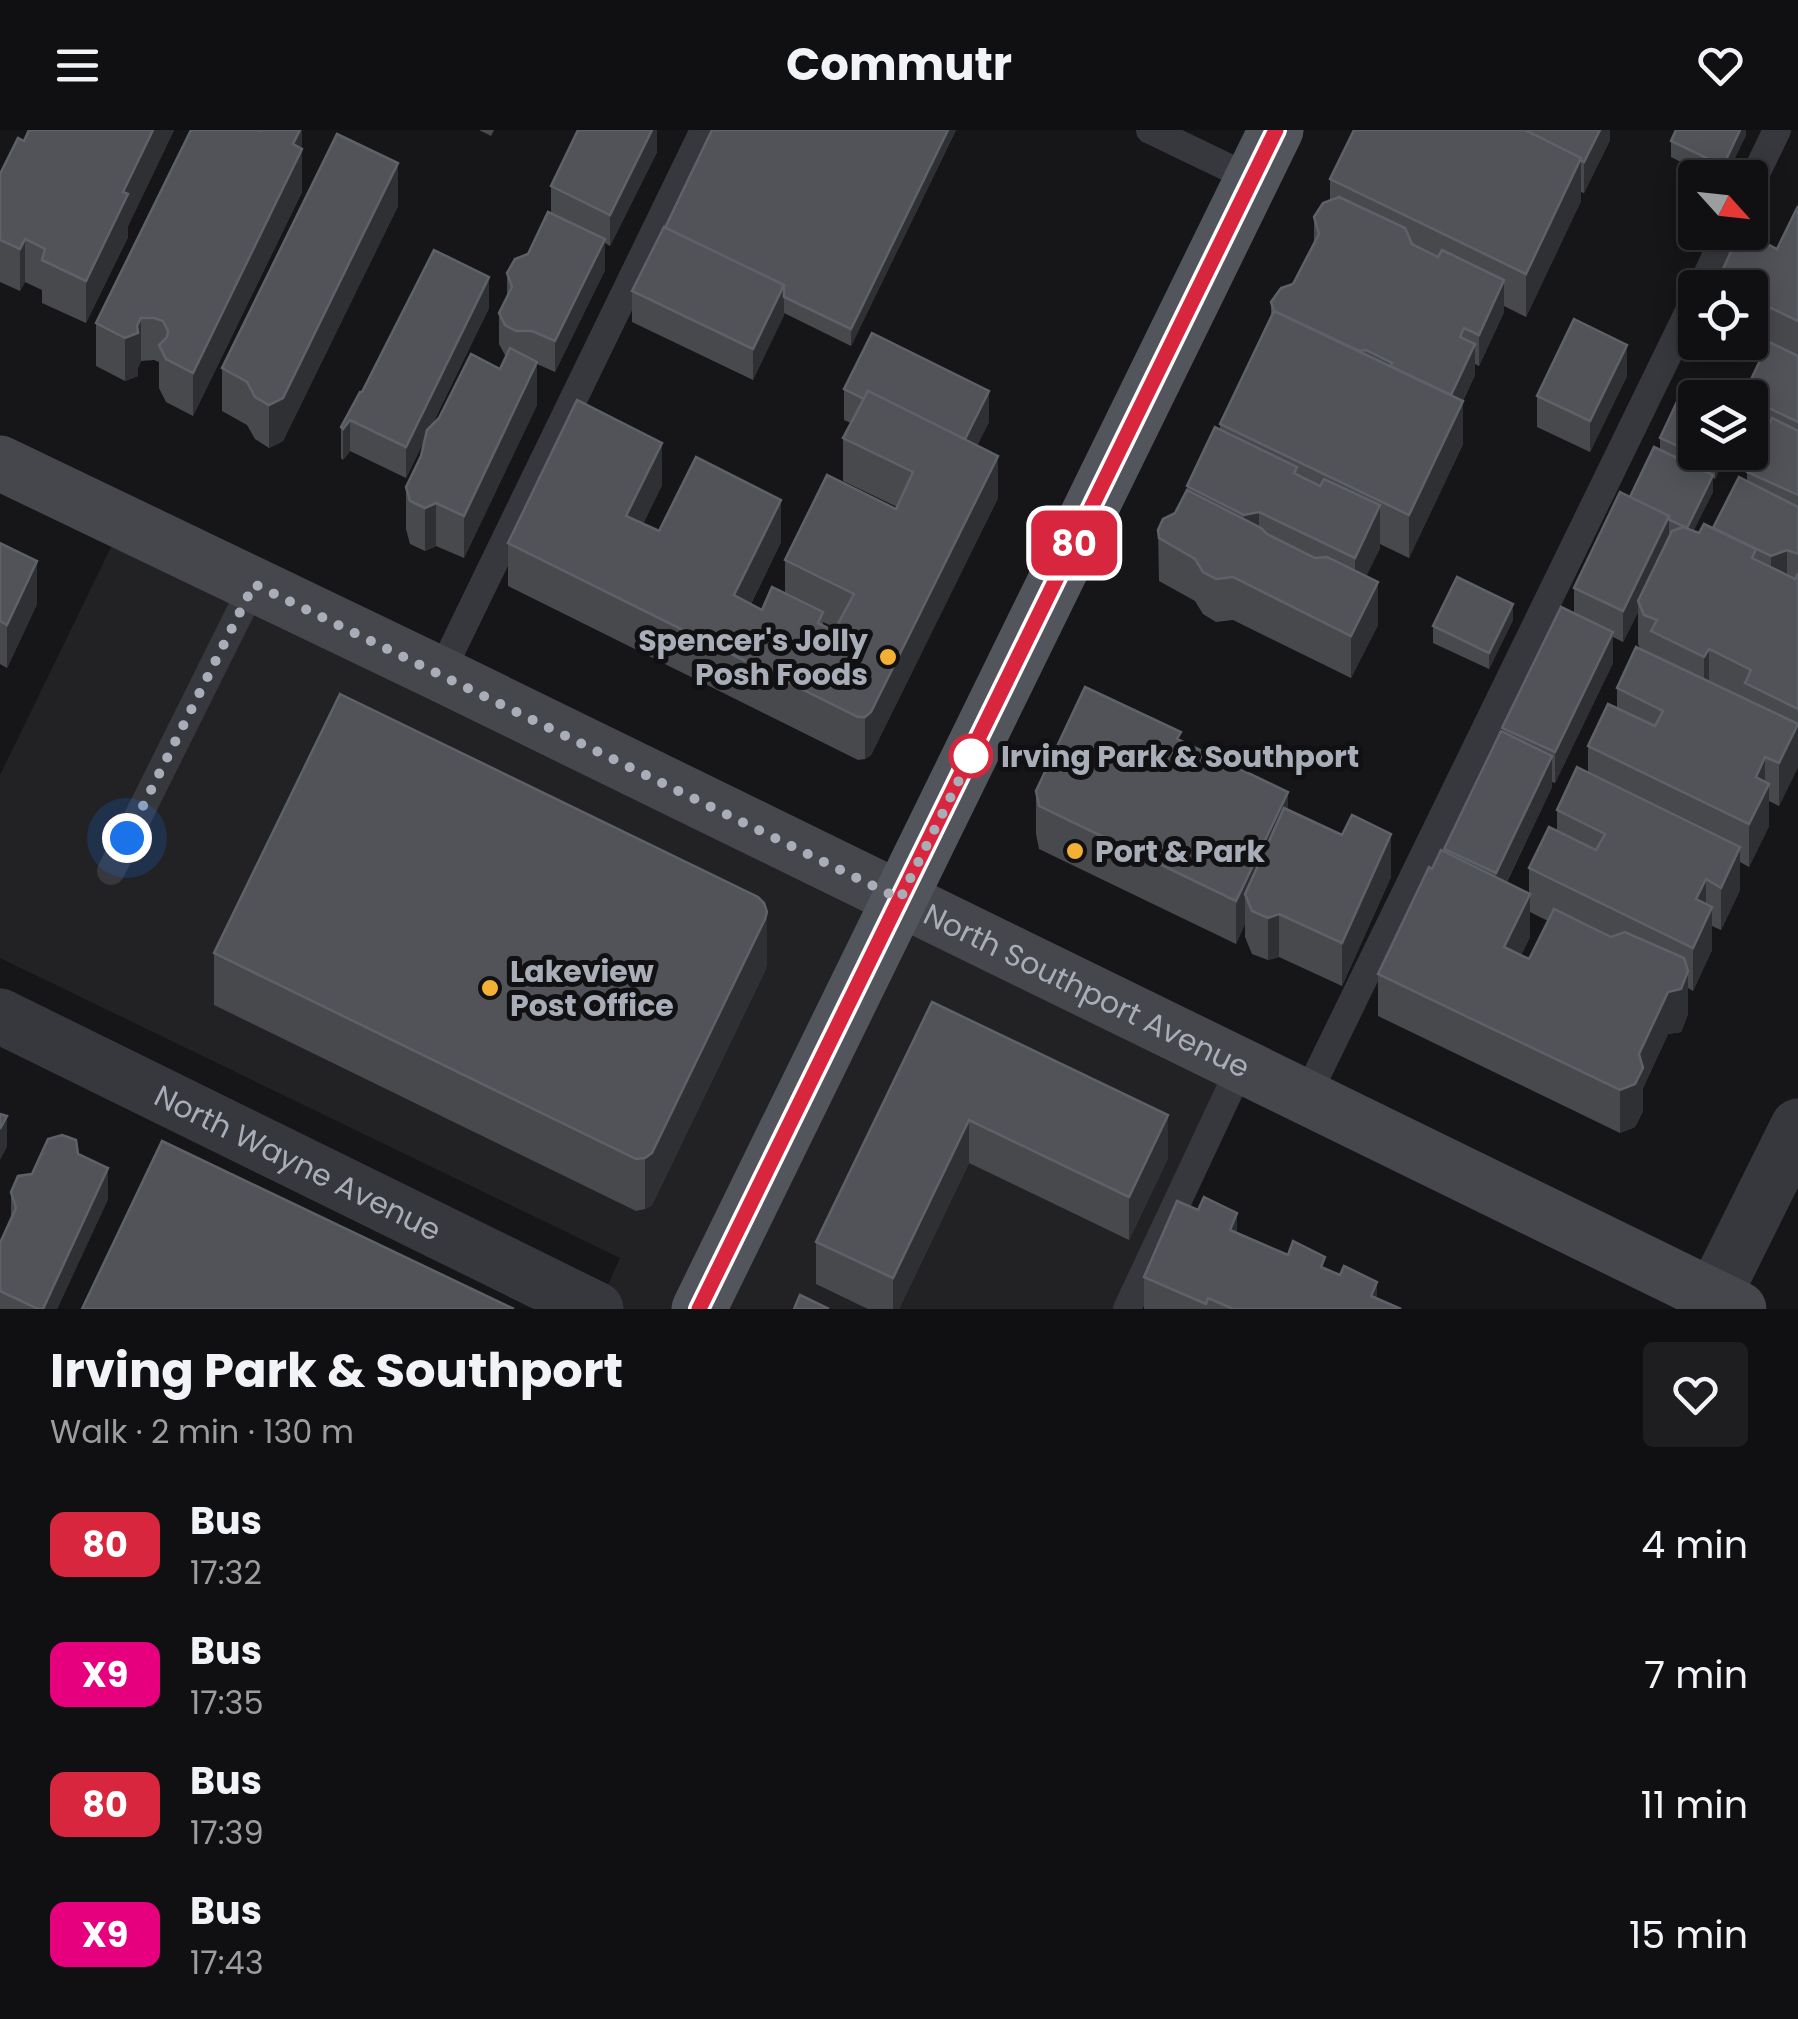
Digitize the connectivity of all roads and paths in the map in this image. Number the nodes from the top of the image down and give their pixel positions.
1 (704, 130) edge
2 (1150, 130) edge
3 (1276, 130) edge
4 (1778, 130) edge
5 (1763, 160) edge
6 (1252, 179) junction
7 (1678, 334) edge
8 (0, 463) edge
9 (254, 584) junction
10 (440, 674) junction
11 (111, 871) dead end
12 (900, 899) junction
13 (0, 1016) edge
14 (1242, 1066) junction
15 (1306, 1097) junction
16 (1798, 1126) edge
17 (1726, 1303) edge
18 (596, 1309) edge
19 (699, 1309) edge
20 (1126, 1309) edge

1 - 10 lane
2 - 6 lane
3 - 6 main road
4 - 5 lane
6 - 12 main road
7 - 15 lane
8 - 9 street, North Southport Avenue
9 - 10 street, North Southport Avenue
9 - 11 lane
10 - 12 street, North Southport Avenue
12 - 14 street, North Southport Avenue
12 - 19 main road
13 - 18 street, North Wayne Avenue
14 - 15 street, North Southport Avenue
14 - 20 lane
15 - 17 street, North Southport Avenue
16 - 17 street

